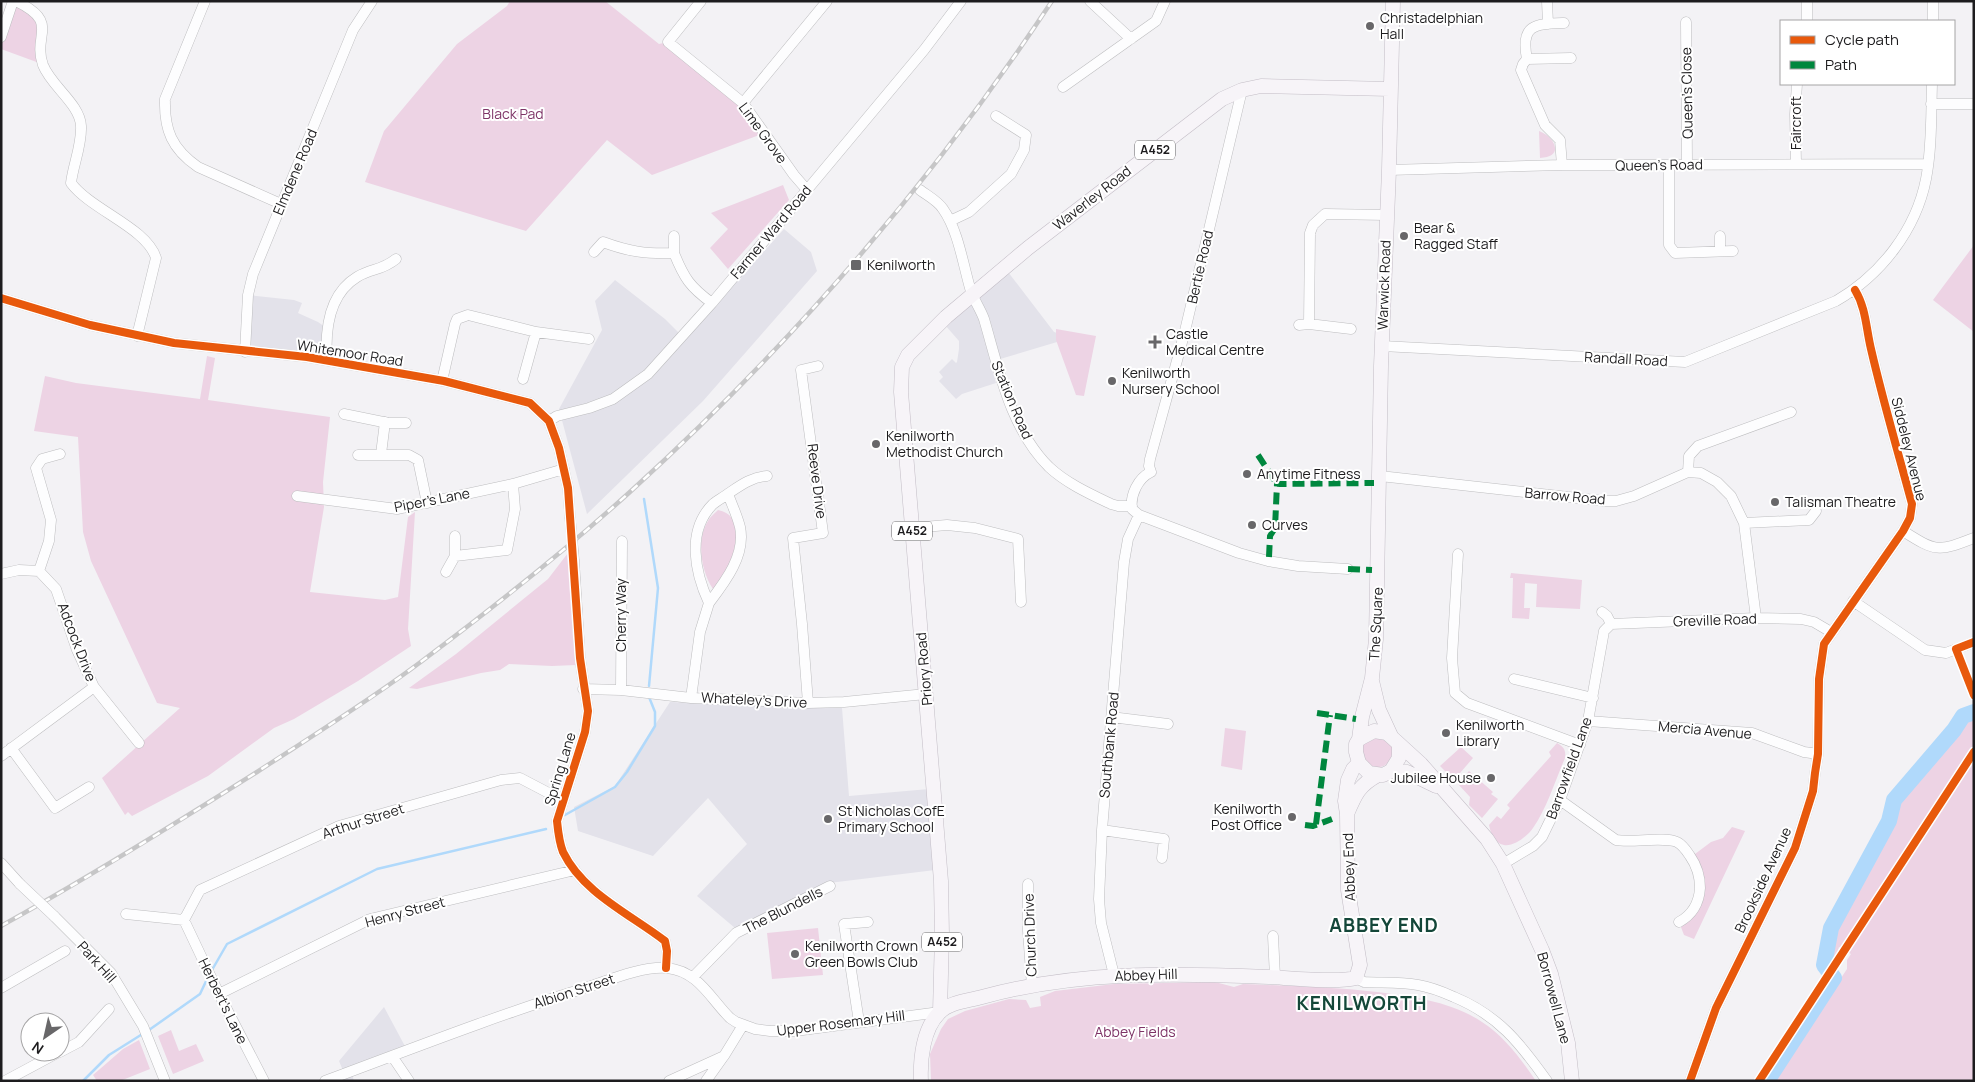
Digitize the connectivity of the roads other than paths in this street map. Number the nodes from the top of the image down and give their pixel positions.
1 (15, 1) edge
2 (205, 1) edge
3 (372, 1) edge
4 (701, 1) edge
5 (826, 1) edge
6 (961, 1) edge
7 (1090, 1) edge
8 (1165, 1) edge
9 (1393, 1) edge
10 (1547, 1) edge
11 (1806, 1) edge
12 (1933, 1) edge
13 (1807, 20) edge
14 (1933, 20) edge
15 (1686, 22) dead end
16 (1564, 23) dead end
17 (1548, 24) junction
18 (1, 36) edge
19 (1131, 40) junction
20 (1571, 58) dead end
21 (1527, 59) junction
22 (1797, 85) edge
23 (1932, 85) edge
24 (1063, 87) dead end
25 (1390, 89) junction
26 (1242, 90) junction
27 (743, 103) junction
28 (1931, 104) junction
29 (1974, 104) edge
30 (996, 116) dead end
31 (1796, 163) junction
32 (1688, 164) junction
33 (1928, 164) junction
34 (1562, 165) junction
35 (1669, 165) junction
36 (1389, 170) junction
37 (807, 190) junction
38 (920, 190) dead end
39 (282, 204) junction
40 (1387, 215) junction
41 (950, 221) junction
42 (674, 236) dead end
43 (1720, 236) dead end
44 (1720, 251) junction
45 (1733, 251) dead end
46 (594, 252) dead end
47 (674, 253) junction
48 (396, 258) dead end
49 (1855, 290) junction
50 (972, 294) junction
51 (1, 298) edge
52 (712, 303) junction
53 (1351, 329) dead end
54 (536, 332) junction
55 (138, 336) junction
56 (589, 338) dead end
57 (1382, 346) junction
58 (245, 352) junction
59 (327, 360) junction
60 (818, 366) dead end
61 (523, 379) dead end
62 (442, 381) junction
63 (1790, 412) dead end
64 (344, 414) dead end
65 (549, 421) junction
66 (385, 422) junction
67 (406, 423) dead end
68 (60, 454) dead end
69 (381, 454) junction
70 (358, 455) dead end
71 (564, 469) junction
72 (1688, 472) junction
73 (767, 476) dead end
74 (1380, 476) junction
75 (513, 484) junction
76 (728, 494) junction
77 (297, 496) dead end
78 (427, 502) junction
79 (1132, 506) junction
80 (1816, 511) dead end
81 (1138, 515) junction
82 (1744, 523) junction
83 (912, 528) junction
84 (1903, 531) junction
85 (455, 536) dead end
86 (1974, 538) edge
87 (622, 541) dead end
88 (1458, 554) dead end
89 (455, 556) junction
90 (574, 561) joint
91 (1348, 569) dead end
92 (1378, 570) joint
93 (39, 571) junction
94 (446, 572) dead end
95 (1, 574) edge
96 (1853, 601) junction
97 (1021, 602) dead end
98 (709, 603) junction
99 (1602, 612) dead end
100 (1756, 618) junction
101 (1611, 624) junction
102 (1831, 632) junction
103 (1974, 642) edge
104 (1372, 678) junction
105 (1514, 678) dead end
106 (94, 687) junction
107 (583, 689) junction
108 (621, 690) junction
109 (926, 694) junction
110 (691, 698) junction
111 (1593, 698) junction
112 (808, 704) junction
113 (1112, 717) junction
114 (1588, 721) junction
115 (1168, 724) dead end
116 (1395, 740) junction
117 (1358, 742) junction
118 (138, 744) dead end
119 (1580, 745) junction
120 (11, 748) junction
121 (1818, 754) junction
122 (1, 756) edge
123 (1359, 763) junction
124 (1391, 771) junction
125 (1378, 775) junction
126 (88, 786) dead end
127 (1445, 791) junction
128 (562, 800) junction
129 (1560, 800) junction
130 (1347, 814) junction
131 (1102, 830) junction
132 (1162, 858) dead end
133 (1, 863) edge
134 (1503, 864) junction
135 (575, 870) junction
136 (1028, 884) dead end
137 (830, 886) dead end
138 (126, 914) dead end
139 (184, 920) junction
140 (868, 922) dead end
141 (1679, 922) dead end
142 (1273, 936) dead end
143 (65, 951) dead end
144 (666, 968) junction
145 (1114, 975) junction
146 (693, 977) junction
147 (1275, 977) junction
148 (1356, 978) junction
149 (1032, 986) junction
150 (1, 988) edge
151 (219, 994) junction
152 (110, 1009) dead end
153 (940, 1012) junction
154 (859, 1022) junction
155 (743, 1025) junction
156 (70, 1047) edge
157 (392, 1056) junction
158 (724, 1056) junction
159 (40, 1062) edge
160 (3, 1080) edge
161 (165, 1081) edge
162 (264, 1081) edge
163 (325, 1081) edge
164 (408, 1081) edge
165 (669, 1081) edge
166 (706, 1081) edge
167 (921, 1081) edge
168 (1547, 1081) edge
169 (1572, 1081) edge
170 (1690, 1081) edge

1 - 18 street
1 - 55 street
2 - 39 street
3 - 39 street, Elmdene Road
4 - 27 street, Lime Grove
5 - 27 street
6 - 37 street, Farmer Ward Road
7 - 19 street
8 - 19 street
9 - 25 main road, Warwick Road
10 - 17 street
11 - 13 street
12 - 14 street
15 - 32 street, Queen's Close
16 - 17 street
17 - 21 street
19 - 24 street
20 - 21 street
21 - 34 street
22 - 31 street, Faircroft
23 - 28 street, Randall Road
25 - 26 main road, Waverley Road / A452
25 - 36 main road, Warwick Road
26 - 50 main road, Waverley Road / A452
26 - 79 street, Bertie Road
27 - 37 street, Lime Grove
28 - 29 street
28 - 33 street, Randall Road
30 - 41 street
31 - 32 street, Queen's Road
31 - 33 street, Queen's Road
32 - 35 street, Queen's Road
33 - 49 street, Randall Road
34 - 35 street, Queen's Road
34 - 36 street, Queen's Road
35 - 44 street
36 - 40 main road, Warwick Road
37 - 52 street, Farmer Ward Road
38 - 41 street
39 - 58 street, Elmdene Road
40 - 53 street
40 - 57 main road, Warwick Road
41 - 50 street, Station Road
42 - 47 street
43 - 44 street
44 - 45 street
46 - 47 street
47 - 52 street
48 - 59 street
49 - 57 street, Randall Road
49 - 84 street, Siddeley Avenue
50 - 79 street, Station Road
50 - 83 main road, Priory Road / A452
51 - 55 street, Whitemoor Road
52 - 65 street, Farmer Ward Road
54 - 56 street
54 - 61 street
54 - 62 street
55 - 58 street, Whitemoor Road
57 - 74 main road, Warwick Road
58 - 59 street, Whitemoor Road
59 - 62 street, Whitemoor Road
60 - 112 street, Reeve Drive
62 - 65 street, Whitemoor Road
63 - 72 street
64 - 66 street
65 - 71 street, Whitemoor Road
66 - 67 street
66 - 69 street
68 - 93 street
69 - 70 street
69 - 78 street
71 - 75 street, Piper's Lane
71 - 90 street, Whitemoor Road, bridge
72 - 74 street, Barrow Road
72 - 82 street
73 - 76 street
74 - 92 main road, Warwick Road
75 - 78 street, Piper's Lane
75 - 89 street
76 - 98 street
76 - 98 street
77 - 78 street, Piper's Lane
79 - 81 street
80 - 82 street
81 - 91 street
81 - 113 street, Southbank Road
82 - 100 street
83 - 97 street
83 - 109 main road, Priory Road / A452
84 - 86 street
84 - 96 street, Siddeley Avenue
85 - 89 street
87 - 108 street, Cherry Way
88 - 119 street
89 - 94 street
90 - 107 street, Spring Lane
92 - 104 main road, The Square
93 - 95 street
93 - 106 street, Adcock Drive
96 - 102 street, Brookside Avenue
96 - 103 street
98 - 110 street
99 - 101 street
100 - 101 street, Greville Road
100 - 102 street, Greville Road
101 - 111 street, Barrowfield Lane
102 - 121 street, Brookside Avenue
104 - 116 main road, The Square
104 - 117 main road, The Square
105 - 111 street
106 - 118 street, Adcock Drive
106 - 120 street
107 - 108 street, Whateley's Drive
107 - 128 street, Spring Lane
108 - 110 street, Whateley's Drive
109 - 112 street, Whateley's Drive
109 - 153 main road, Priory Road / A452
110 - 112 street, Whateley's Drive
111 - 114 street, Barrowfield Lane
113 - 115 street
113 - 131 street, Southbank Road
114 - 119 street, Barrowfield Lane
114 - 121 street, Mercia Avenue
116 - 117 main road
116 - 124 main road
116 - 127 main road, Borrowell Lane
117 - 123 main road
119 - 129 street, Barrowfield Lane
120 - 122 street
120 - 126 street
121 - 170 street, Brookside Avenue
123 - 125 main road
123 - 130 main road, Abbey End
124 - 125 main road
124 - 127 main road
125 - 130 main road, Abbey End
127 - 134 main road, Borrowell Lane
128 - 135 street, Spring Lane
128 - 139 street, Arthur Street
129 - 134 street, Barrowfield Lane
129 - 141 street
130 - 148 main road, Abbey End
131 - 132 street
131 - 145 street, Southbank Road
133 - 161 street, Park Hill, bridge
134 - 169 main road, Borrowell Lane
135 - 144 street, Spring Lane
135 - 151 street, Henry Street
136 - 149 street, Church Drive
137 - 146 street, The Blundells
138 - 139 street
139 - 151 street, Herbert's Lane
140 - 154 street
142 - 147 street
143 - 150 street
144 - 146 street, Albion Street
144 - 157 street, Albion Street
145 - 147 main road, Abbey Hill
145 - 149 main road, Abbey Hill
146 - 155 street, Albion Street
147 - 148 main road, Abbey Hill
148 - 168 street
149 - 153 main road, Abbey Hill
151 - 162 street, Herbert's Lane
152 - 156 street
153 - 154 street, Upper Rosemary Hill
153 - 167 main road
154 - 155 street, Upper Rosemary Hill
155 - 158 street
157 - 163 street, Albion Street
157 - 164 street
158 - 165 street
158 - 166 street
159 - 160 street

